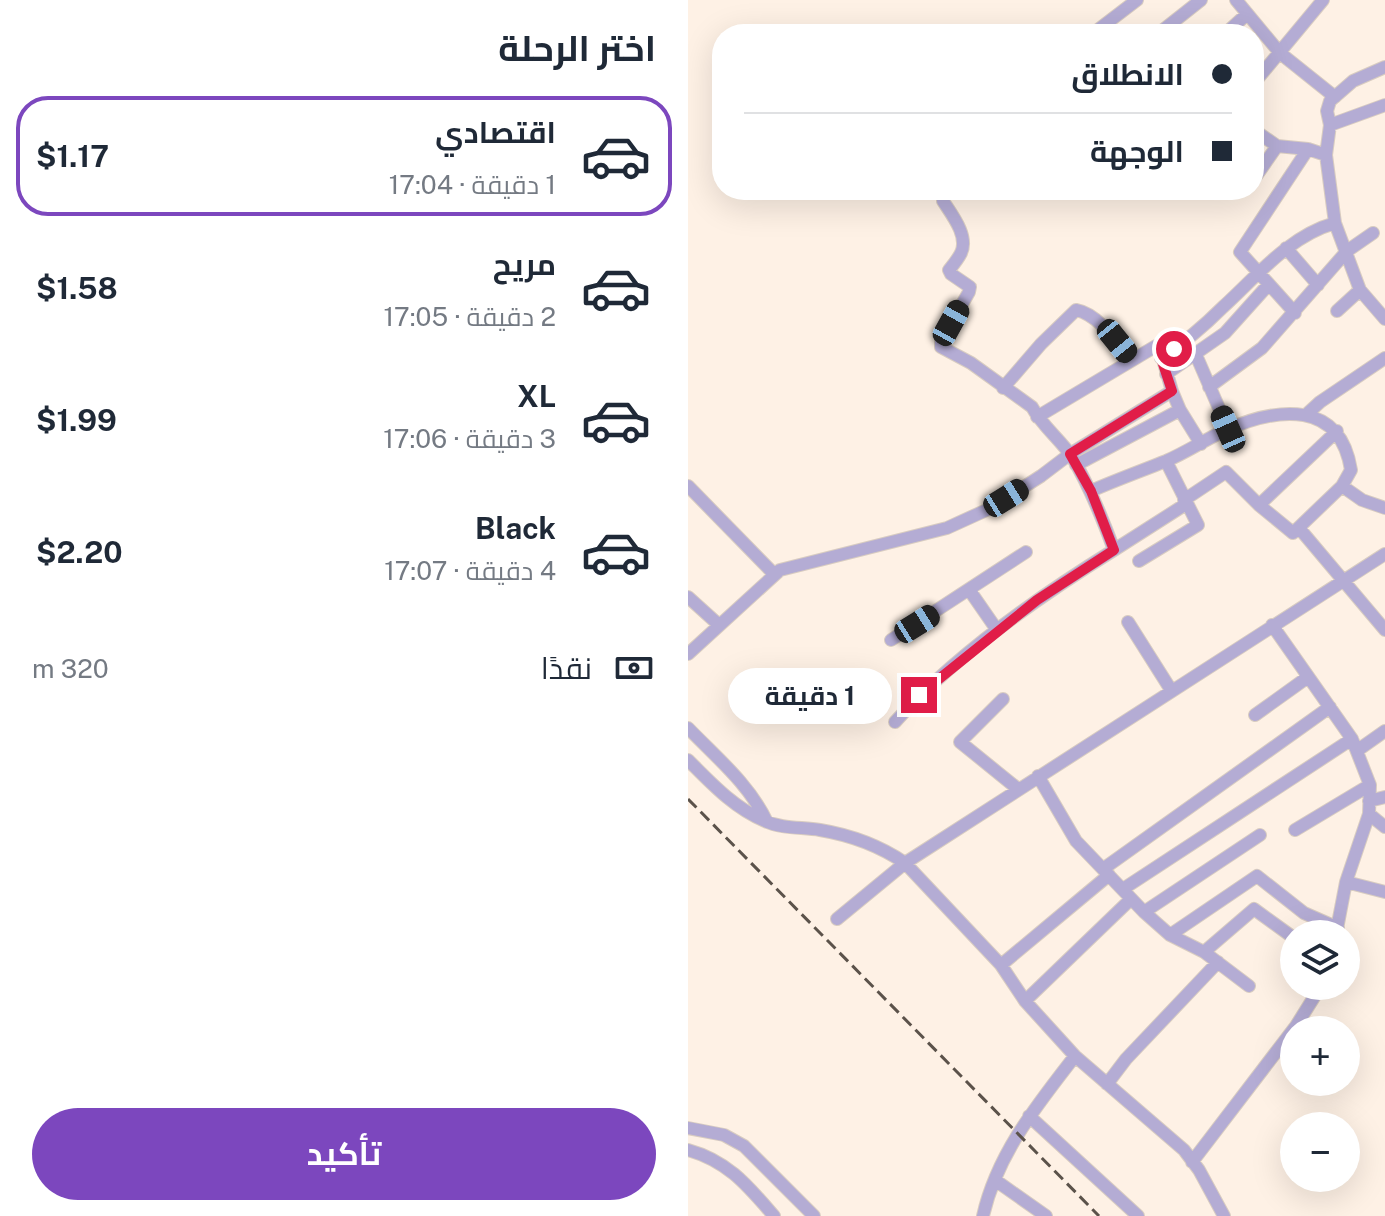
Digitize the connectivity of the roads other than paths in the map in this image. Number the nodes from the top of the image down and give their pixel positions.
1 (1137, 0) edge
2 (1201, 0) edge
3 (1236, 0) edge
4 (1323, 0) edge
5 (1246, 15) junction
6 (1106, 24) edge
7 (1171, 24) edge
8 (1236, 24) edge
9 (1254, 24) edge
10 (1264, 35) edge
11 (1280, 53) junction
12 (1385, 67) edge
13 (1264, 71) edge
14 (1335, 97) junction
15 (1385, 105) edge
16 (1330, 125) junction
17 (1264, 137) edge
18 (1277, 146) junction
19 (1308, 149) junction
20 (1326, 155) junction
21 (1264, 165) edge
22 (943, 200) edge
23 (1335, 223) junction
24 (1373, 233) dead end
25 (1286, 248) junction
26 (1347, 251) junction
27 (1259, 273) junction
28 (1269, 284) junction
29 (1318, 285) junction
30 (1360, 290) junction
31 (1337, 311) dead end
32 (1295, 313) junction
33 (1385, 319) edge
34 (1196, 355) junction
35 (1161, 358) junction
36 (1385, 358) edge
37 (1131, 359) junction
38 (1166, 374) junction
39 (1209, 387) junction
40 (1003, 388) junction
41 (1172, 391) junction
42 (1180, 410) junction
43 (1308, 413) junction
44 (1037, 417) junction
45 (1228, 429) junction
46 (1337, 431) junction
47 (1201, 444) junction
48 (1073, 459) junction
49 (1166, 461) junction
50 (688, 486) edge
51 (1342, 486) junction
52 (1091, 491) junction
53 (1185, 502) junction
54 (1259, 505) junction
55 (1385, 508) edge
56 (1299, 528) junction
57 (1114, 550) junction
58 (1026, 552) dead end
59 (1385, 554) edge
60 (1139, 561) dead end
61 (774, 574) junction
62 (1342, 580) junction
63 (970, 591) junction
64 (688, 597) edge
65 (1128, 622) dead end
66 (719, 625) junction
67 (1272, 625) junction
68 (997, 630) junction
69 (1385, 630) edge
70 (891, 640) dead end
71 (691, 645) edge
72 (1308, 677) junction
73 (1171, 690) junction
74 (1003, 699) dead end
75 (1330, 707) junction
76 (1255, 715) dead end
77 (895, 722) dead end
78 (688, 728) edge
79 (1385, 731) edge
80 (1355, 744) junction
81 (688, 760) edge
82 (1038, 776) junction
83 (1370, 785) junction
84 (1018, 789) junction
85 (1385, 797) edge
86 (1369, 808) junction
87 (767, 822) junction
88 (1385, 827) edge
89 (1295, 830) dead end
90 (1260, 835) dead end
91 (905, 863) junction
92 (1106, 872) junction
93 (1346, 882) junction
94 (1385, 892) edge
95 (1127, 894) junction
96 (1144, 912) junction
97 (837, 919) dead end
98 (1317, 920) edge
99 (1339, 920) edge
100 (1280, 928) edge
101 (1170, 935) junction
102 (1204, 952) junction
103 (1218, 962) junction
104 (1001, 965) junction
105 (1249, 986) dead end
106 (1312, 1000) edge
107 (1025, 1001) junction
108 (1075, 1056) junction
109 (1107, 1084) junction
110 (1029, 1116) junction
111 (688, 1128) edge
112 (688, 1150) edge
113 (1192, 1162) junction
114 (995, 1180) junction
115 (774, 1216) edge
116 (814, 1216) edge
117 (983, 1216) edge
118 (1046, 1216) edge
119 (1138, 1216) edge
120 (1224, 1216) edge

1 - 6 street
2 - 7 street
3 - 5 street
4 - 11 street
5 - 8 street
5 - 9 street
10 - 11 street
11 - 13 street
11 - 14 street
12 - 14 street
14 - 16 street
15 - 16 street
16 - 20 street
17 - 18 street
18 - 19 street
18 - 21 street
19 - 20 street
19 - 27 street
20 - 23 street
22 - 40 street
23 - 25 street
23 - 26 street
24 - 26 street
25 - 27 street
25 - 29 street
26 - 29 street
26 - 30 street
27 - 28 street
27 - 35 street
28 - 32 street
28 - 34 street
29 - 32 street
30 - 31 street
30 - 33 street
32 - 39 street
34 - 38 street
34 - 39 street
35 - 37 street
35 - 38 street
36 - 43 street
37 - 40 street
37 - 44 street
38 - 41 street
39 - 45 street
40 - 44 street
41 - 42 street
41 - 48 street
42 - 47 street
42 - 48 street
43 - 45 street
43 - 46 street
44 - 48 street
45 - 47 street
46 - 51 street
46 - 54 street
47 - 49 street
48 - 52 street
48 - 61 street
49 - 52 street
49 - 53 street
50 - 61 street
51 - 55 street
51 - 56 street
52 - 57 street
53 - 54 street
53 - 57 street
53 - 60 street
54 - 56 street
56 - 62 street
57 - 68 street
58 - 63 street
59 - 62 street
61 - 66 street
62 - 67 street
62 - 69 street
63 - 68 street
63 - 70 street
64 - 66 street
65 - 73 street
66 - 71 street
67 - 72 street
67 - 73 street
68 - 77 street
72 - 75 street
72 - 76 street
73 - 82 street
74 - 84 street
75 - 80 street
75 - 92 street
78 - 87 street
79 - 80 street
80 - 83 street
80 - 95 street
81 - 87 street
82 - 84 street
82 - 92 street
83 - 86 street
83 - 89 street
84 - 91 street
85 - 86 street
86 - 88 street
86 - 93 street
87 - 91 street
90 - 96 street
91 - 97 street
91 - 104 street
92 - 95 street
92 - 104 street
93 - 94 street
93 - 99 street
95 - 96 street
95 - 107 street
96 - 101 street
98 - 101 street
100 - 102 street
101 - 102 street
102 - 103 street
103 - 105 street
103 - 109 street
104 - 107 street
106 - 113 street
107 - 108 street
108 - 109 street
108 - 110 street
109 - 113 street
110 - 114 street
110 - 119 street
111 - 116 street
112 - 115 street
113 - 120 street
114 - 117 street
114 - 118 street

